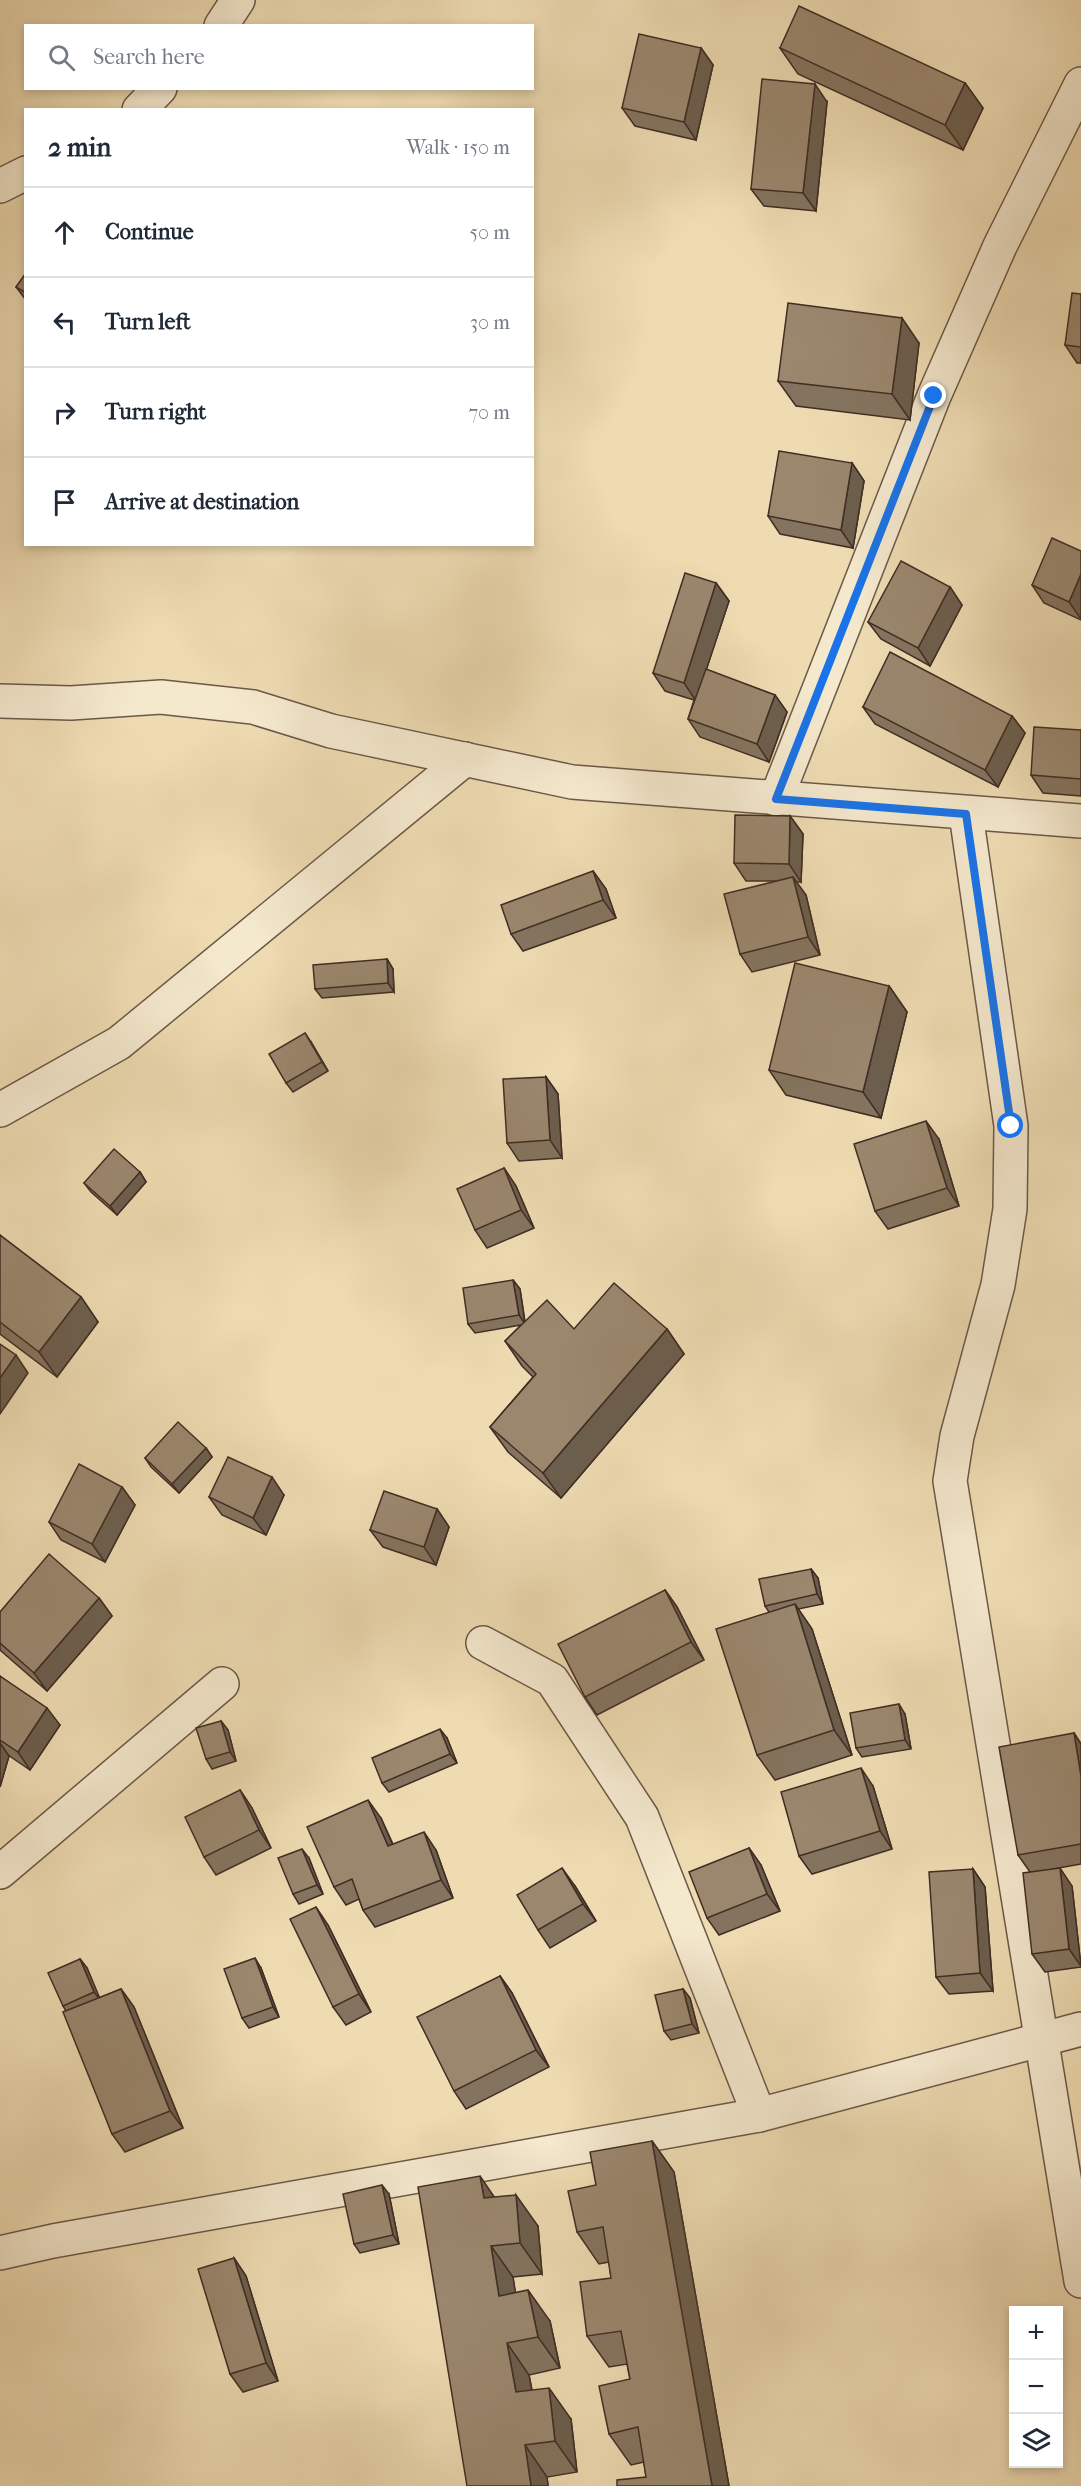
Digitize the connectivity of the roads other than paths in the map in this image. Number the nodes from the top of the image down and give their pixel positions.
1 (238, 0) edge
2 (222, 24) edge
3 (1081, 84) edge
4 (157, 90) edge
5 (141, 108) edge
6 (24, 174) edge
7 (0, 186) edge
8 (0, 701) edge
9 (465, 759) junction
10 (776, 799) junction
11 (966, 814) junction
12 (1081, 821) edge
13 (0, 1110) edge
14 (483, 1643) dead end
15 (222, 1684) dead end
16 (0, 1872) edge
17 (1081, 2029) edge
18 (1040, 2038) junction
19 (759, 2115) junction
20 (0, 2253) edge
21 (1081, 2281) edge

1 - 2 street
3 - 10 street
4 - 5 street
6 - 7 street
8 - 9 street
9 - 10 street
9 - 13 street
10 - 11 street
11 - 12 street
11 - 18 street
14 - 19 street
15 - 16 street
17 - 18 street
18 - 19 street
18 - 21 street
19 - 20 street

